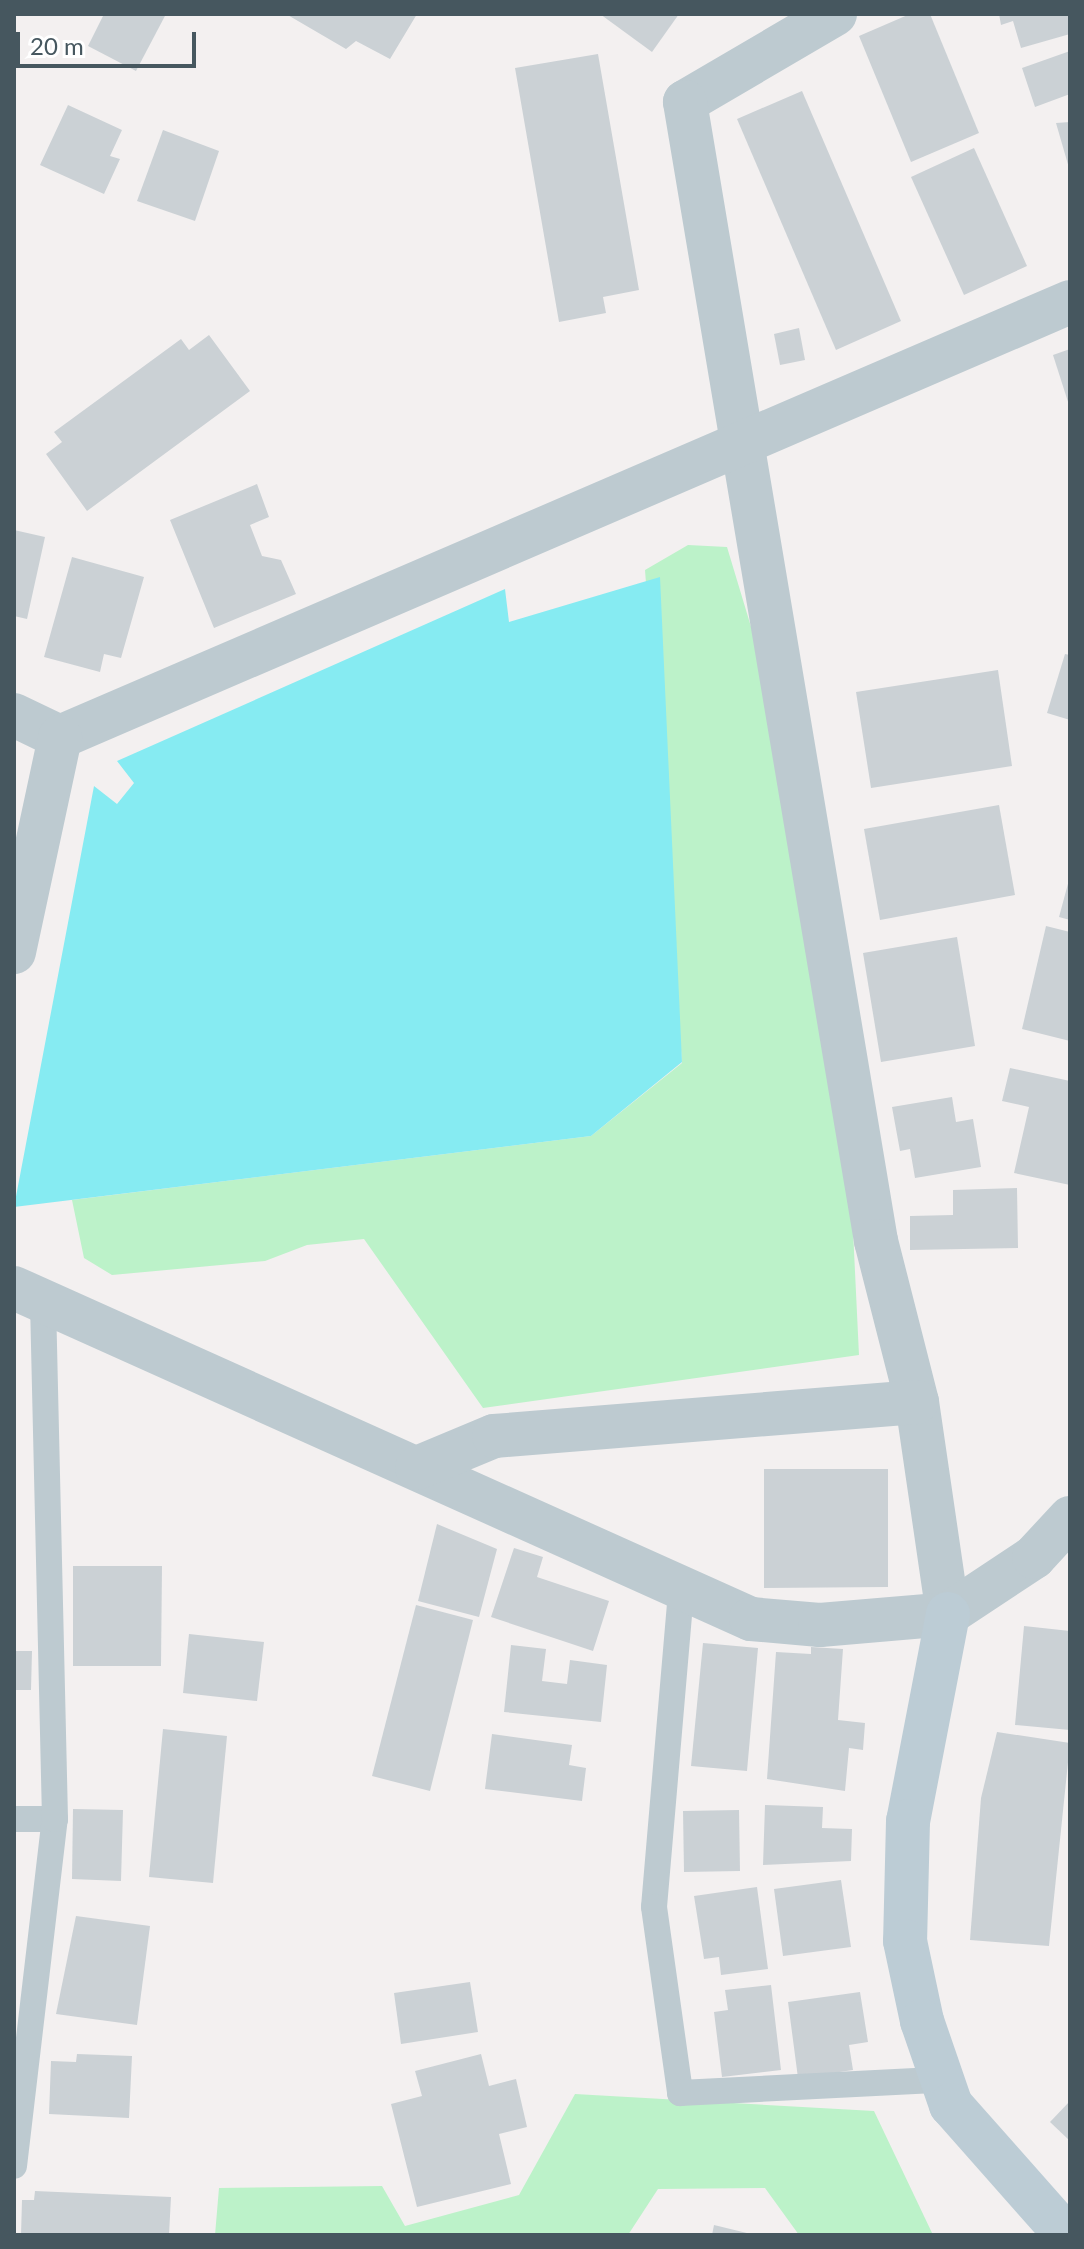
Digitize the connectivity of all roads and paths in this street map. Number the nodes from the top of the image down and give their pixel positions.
1 (829, 15) edge
2 (1070, 302) edge
3 (747, 438) junction
4 (14, 715) edge
5 (60, 737) junction
6 (14, 952) edge
7 (28, 1294) edge
8 (917, 1402) junction
9 (417, 1468) junction
10 (1070, 1518) edge
11 (681, 1592) junction
12 (948, 1614) junction
13 (14, 1819) edge
14 (55, 1819) junction
15 (940, 2080) junction
16 (14, 2166) edge
17 (1066, 2235) edge

1 - 3 street
2 - 3 street
3 - 5 street
3 - 8 street
4 - 5 street
5 - 6 street
7 - 9 street
7 - 14 lane
8 - 9 street
8 - 12 street
9 - 11 street
10 - 12 street
11 - 12 street
11 - 15 lane
12 - 15 street
13 - 14 lane
14 - 16 lane
15 - 17 street

